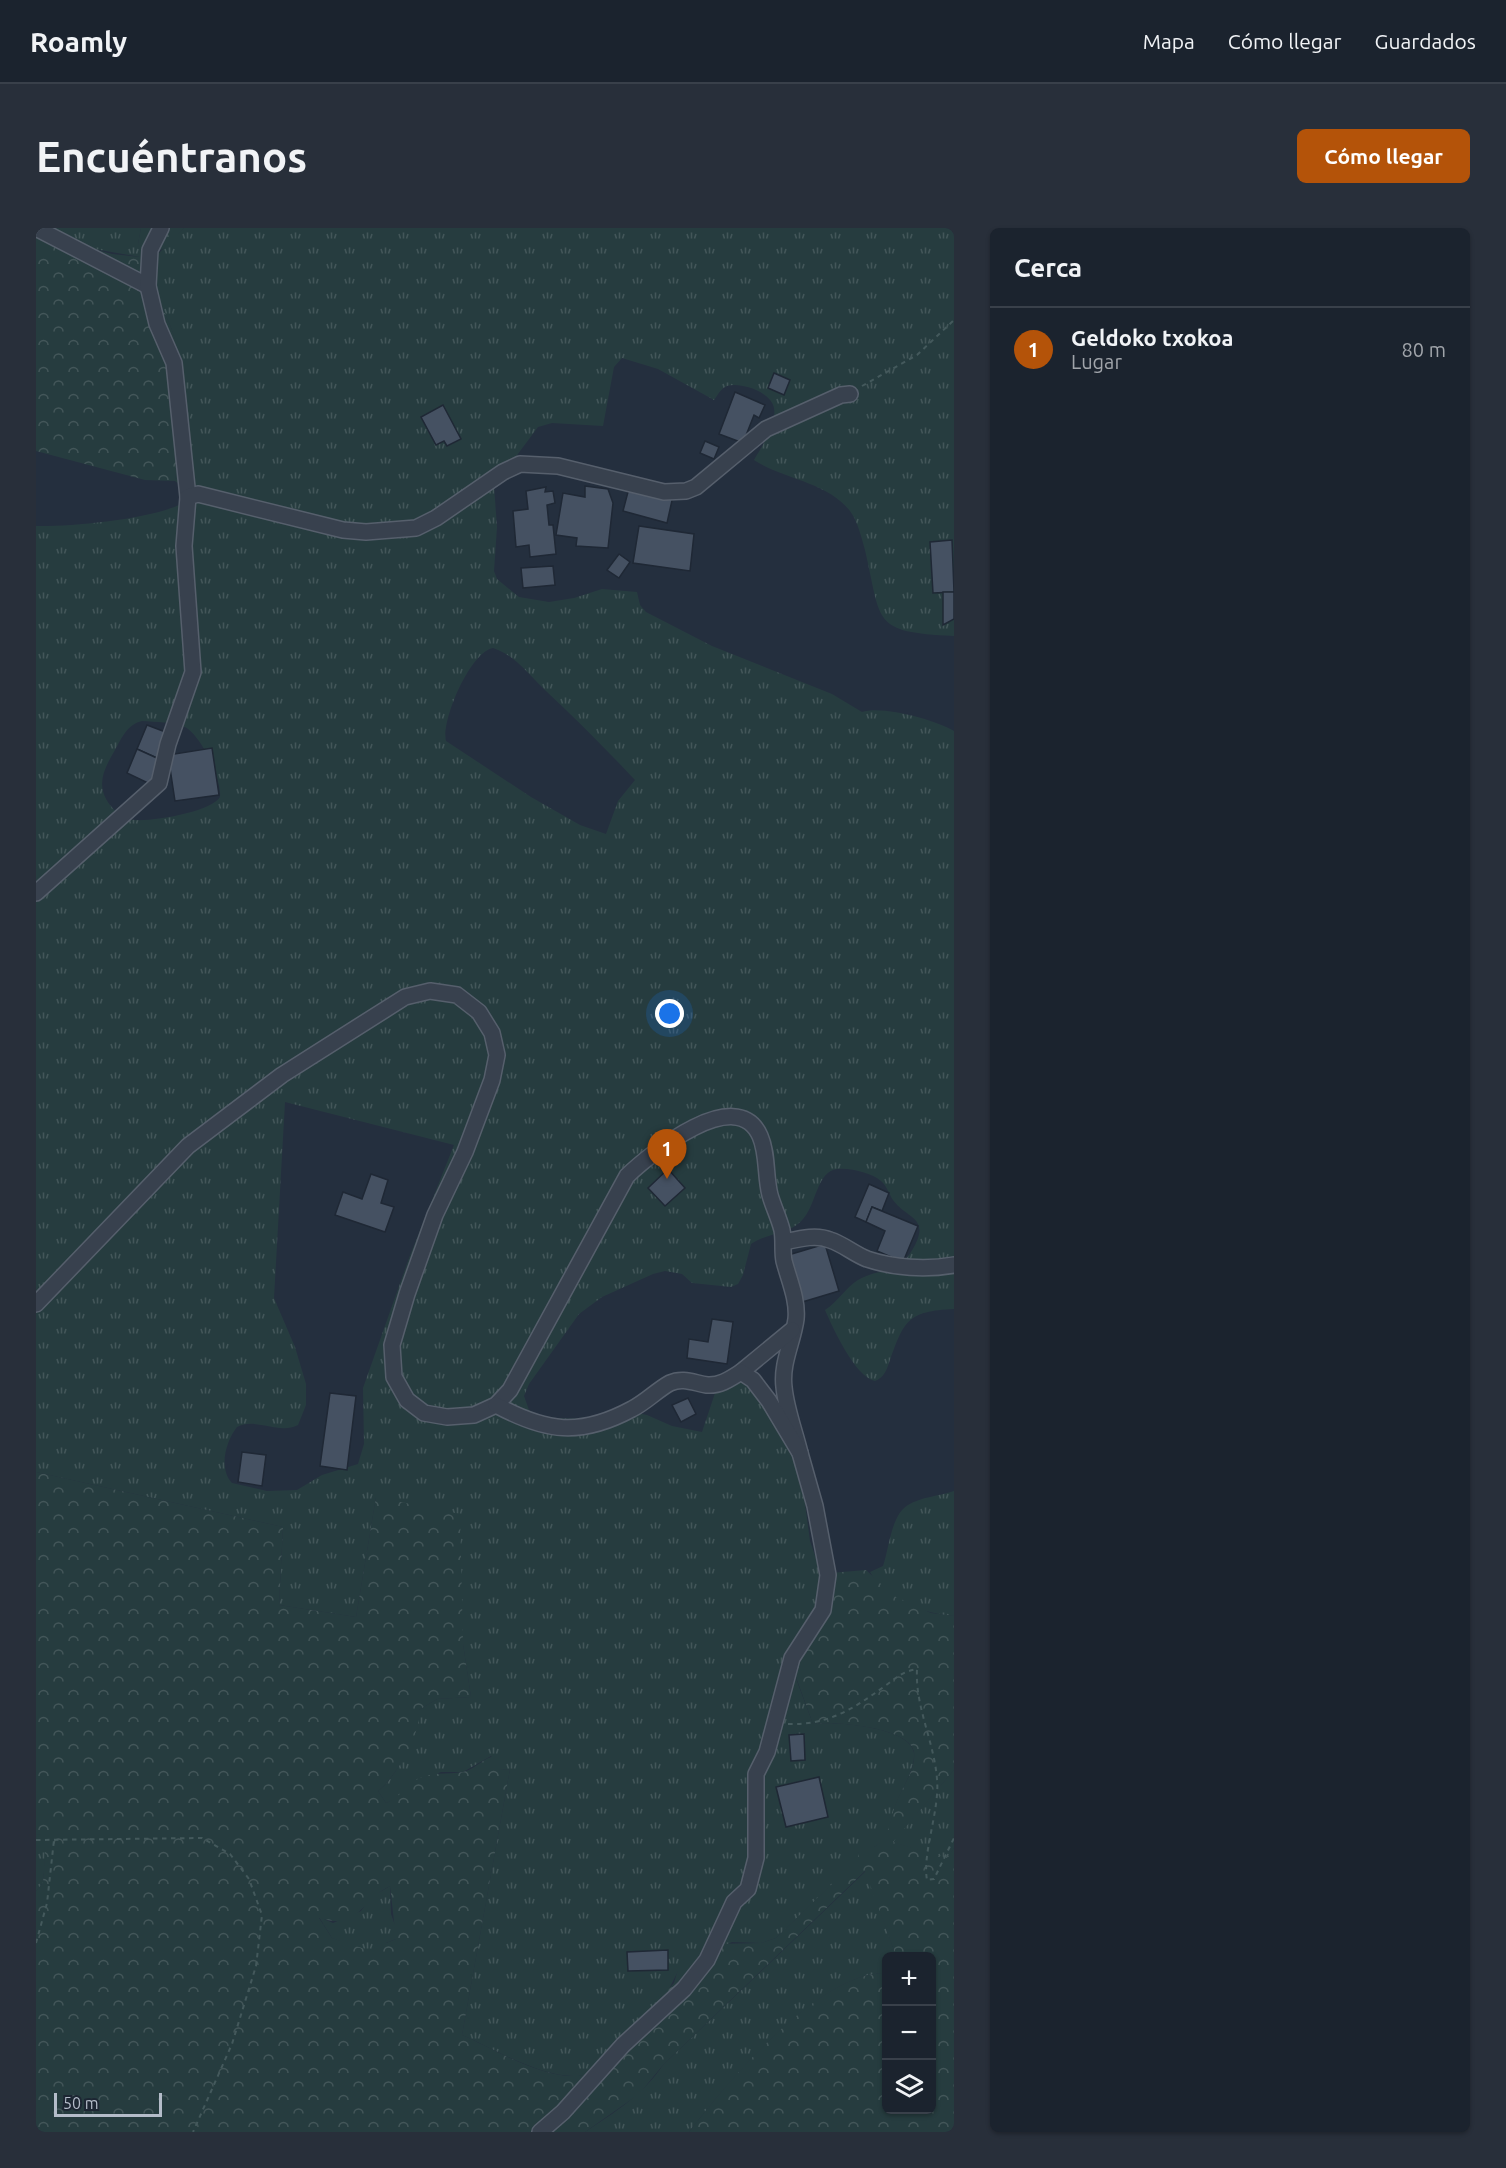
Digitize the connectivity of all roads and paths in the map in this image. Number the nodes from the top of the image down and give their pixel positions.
1 (36, 228) edge
2 (161, 228) edge
3 (148, 286) junction
4 (954, 320) edge
5 (850, 393) joint
6 (188, 497) junction
7 (36, 892) edge
8 (784, 1242) junction
9 (954, 1265) edge
10 (36, 1304) edge
11 (792, 1330) junction
12 (741, 1372) junction
13 (496, 1405) junction
14 (800, 1453) junction
15 (774, 1724) junction
16 (954, 1838) edge
17 (54, 1839) junction
18 (36, 1840) edge
19 (36, 1943) edge
20 (193, 2132) edge
21 (540, 2132) edge

1 - 3 street
2 - 3 street
3 - 6 street
4 - 5 path
5 - 6 street
6 - 7 street
8 - 9 street
8 - 11 street
8 - 13 street
10 - 13 street
11 - 12 street
11 - 14 street
12 - 13 street
12 - 14 street
14 - 15 street
15 - 16 path
15 - 21 street
17 - 18 path
17 - 19 path
17 - 20 path

